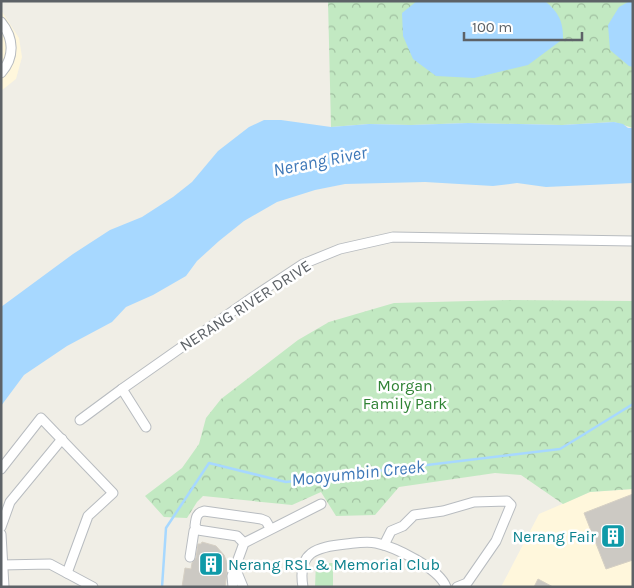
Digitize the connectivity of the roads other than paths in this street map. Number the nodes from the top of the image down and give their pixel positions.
1 (1, 22) edge
2 (1, 73) edge
3 (633, 241) edge
4 (122, 389) junction
5 (80, 420) dead end
6 (146, 427) dead end
7 (62, 439) junction
8 (1, 469) edge
9 (321, 504) dead end
10 (1, 527) edge
11 (196, 528) junction
12 (270, 528) junction
13 (1, 534) edge
14 (244, 543) junction
15 (384, 545) junction
16 (190, 557) dead end
17 (2, 565) edge
18 (235, 568) junction
19 (67, 573) junction
20 (4, 587) edge
21 (93, 587) edge
22 (233, 587) edge
23 (243, 587) edge
24 (303, 587) edge
25 (446, 587) edge
26 (457, 587) edge

1 - 2 street
3 - 4 street, NERANG RIVER DRIVE
4 - 5 street, NERANG RIVER DRIVE
4 - 6 street
7 - 8 street
7 - 10 street
7 - 19 street
9 - 12 street
11 - 12 street
11 - 14 street
11 - 16 street
12 - 14 street
13 - 17 street
14 - 18 street
15 - 24 street
15 - 25 street
15 - 26 street
17 - 19 street
17 - 20 street
18 - 22 street
18 - 23 street
19 - 21 street

